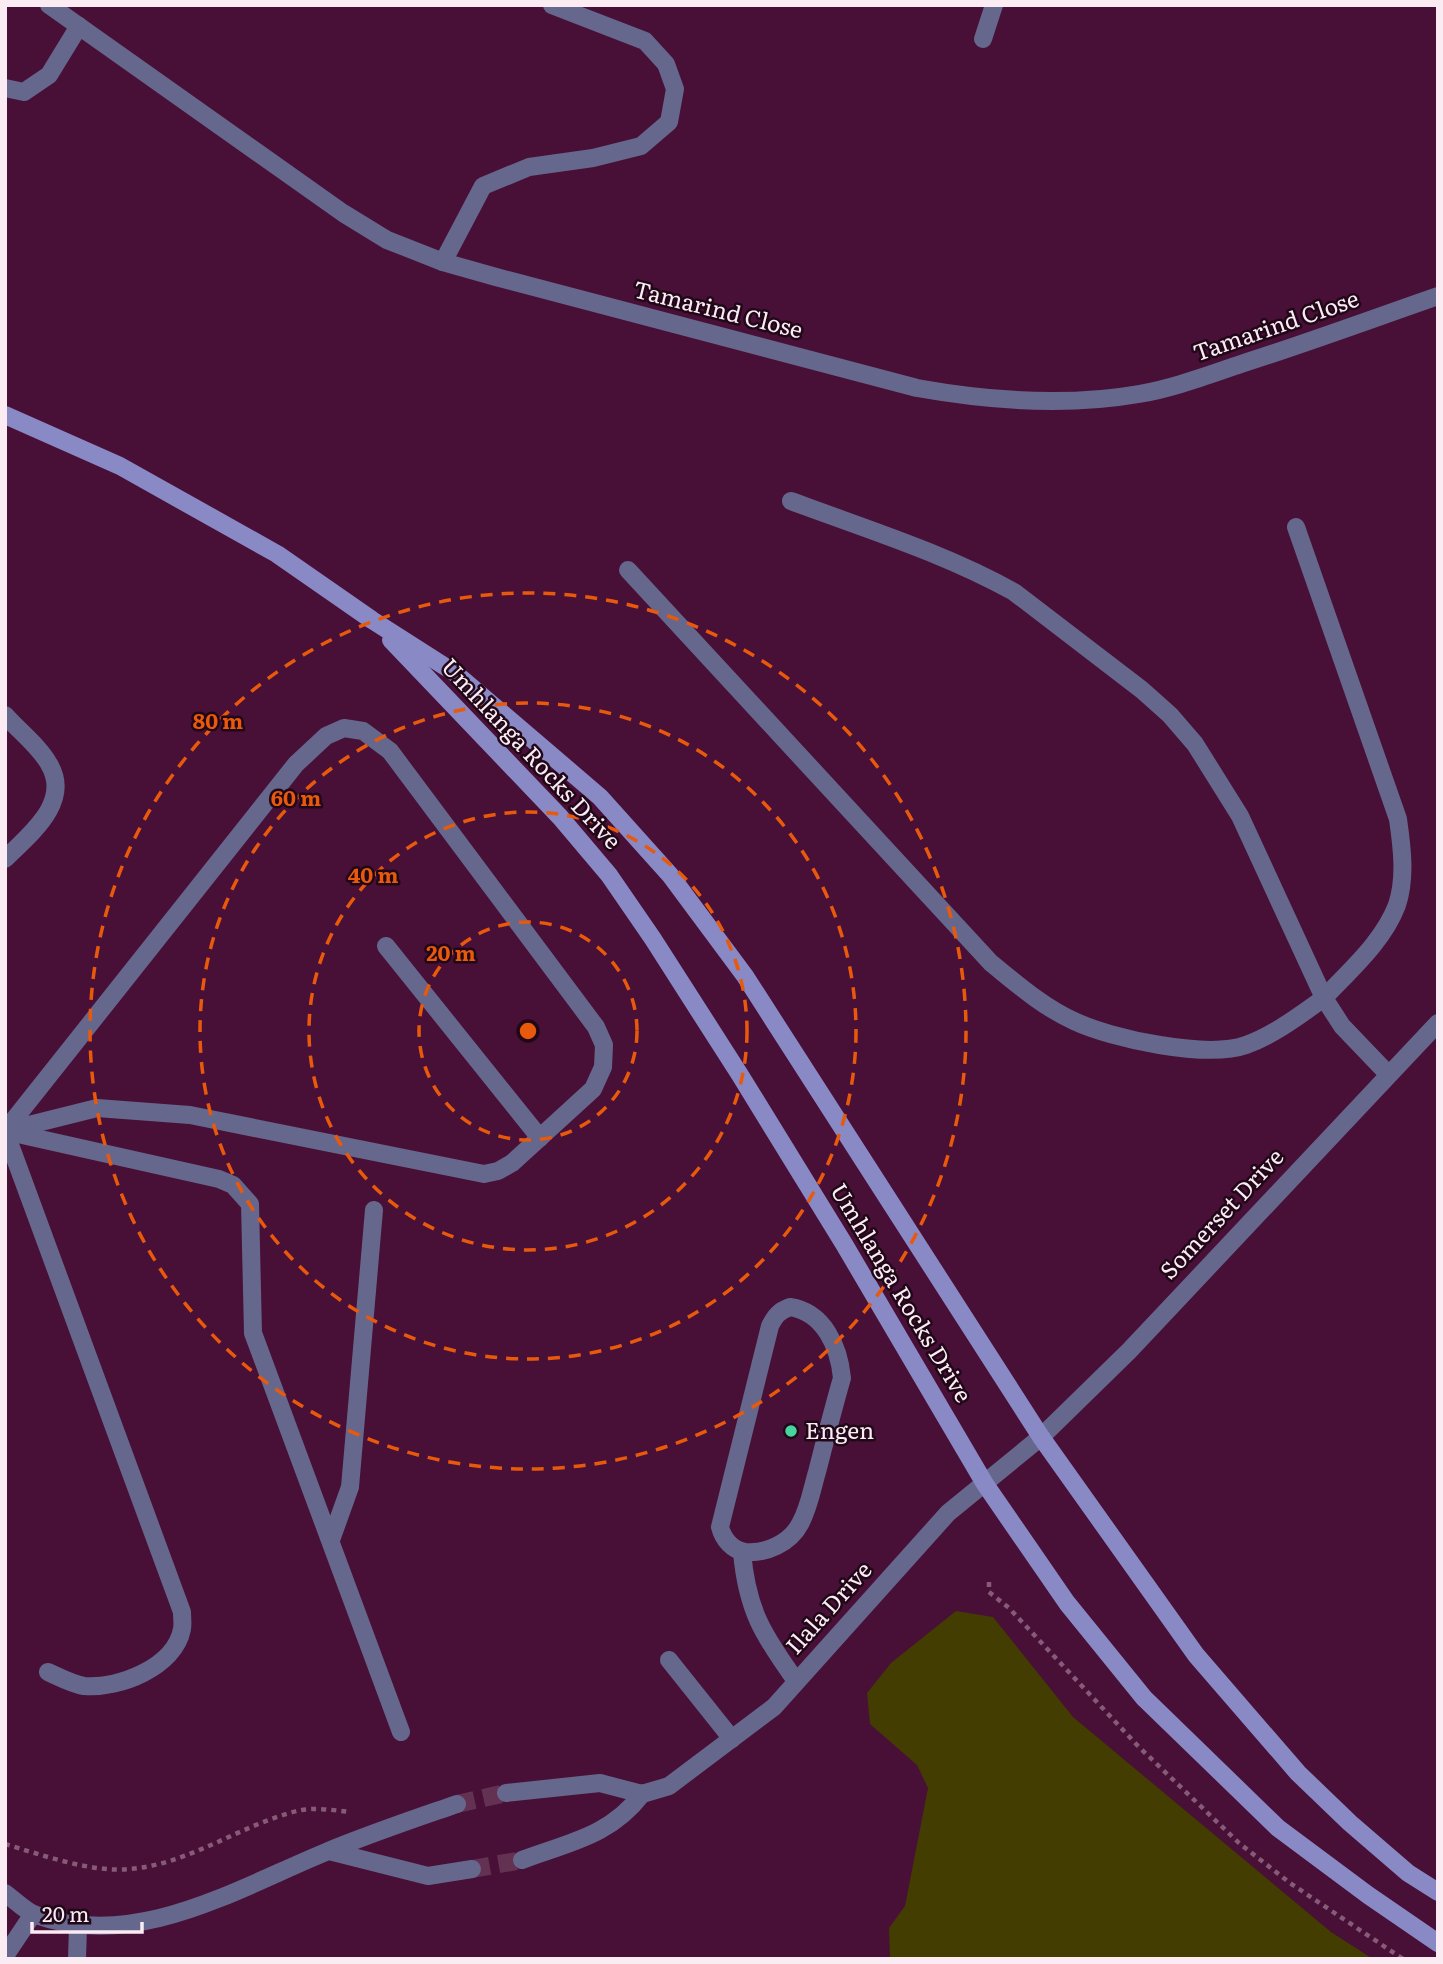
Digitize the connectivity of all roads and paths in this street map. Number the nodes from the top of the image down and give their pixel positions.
1 (49, 5) edge
2 (552, 5) edge
3 (994, 5) edge
4 (79, 26) junction
5 (983, 39) dead end
6 (5, 88) edge
7 (443, 262) junction
8 (1438, 296) edge
9 (5, 415) edge
10 (791, 501) dead end
11 (1296, 527) dead end
12 (628, 570) dead end
13 (372, 620) junction
14 (5, 715) edge
15 (5, 859) edge
16 (386, 946) dead end
17 (1324, 998) junction
18 (1438, 1023) edge
19 (1388, 1074) junction
20 (5, 1131) edge
21 (540, 1138) junction
22 (374, 1209) dead end
23 (1041, 1437) junction
24 (985, 1484) junction
25 (331, 1541) junction
26 (742, 1552) junction
27 (989, 1582) dead end
28 (669, 1660) dead end
29 (48, 1672) dead end
30 (796, 1681) junction
31 (401, 1732) dead end
32 (732, 1739) junction
33 (506, 1793) tunnel mouth
34 (642, 1794) junction
35 (457, 1804) tunnel mouth
36 (356, 1813) dead end
37 (5, 1844) edge
38 (329, 1851) junction
39 (522, 1860) tunnel mouth
40 (472, 1869) tunnel mouth
41 (1438, 1892) edge
42 (5, 1893) edge
43 (33, 1914) junction
44 (78, 1926) junction
45 (1438, 1943) edge
46 (5, 1956) edge
47 (77, 1959) edge
48 (1403, 1959) edge

1 - 4 street, Tamarind Close
2 - 7 street
3 - 5 street
4 - 6 street
4 - 7 street, Tamarind Close
7 - 8 street, Tamarind Close
9 - 13 main road, Umhlanga Rocks Drive
10 - 17 street
11 - 17 street
12 - 17 street
13 - 23 main road, Umhlanga Rocks Drive
13 - 24 main road, Umhlanga Rocks Drive
14 - 15 street
16 - 21 street
17 - 19 street
18 - 19 street, Somerset Drive
19 - 23 street, Somerset Drive
20 - 21 street
20 - 21 street
20 - 25 street
20 - 29 street
22 - 25 street
23 - 24 street, Ilala Drive
23 - 41 main road, Umhlanga Rocks Drive
24 - 30 street, Ilala Drive
24 - 45 main road, Umhlanga Rocks Drive
25 - 31 street
26 - 26 street
26 - 30 street
27 - 48 path
28 - 32 street
30 - 32 street, Ilala Drive
32 - 34 street, Ilala Drive
33 - 34 street
34 - 39 street, Ilala Drive
35 - 38 street
36 - 37 path
38 - 40 street
38 - 44 street
42 - 43 street
43 - 44 street
43 - 46 street
44 - 47 street

